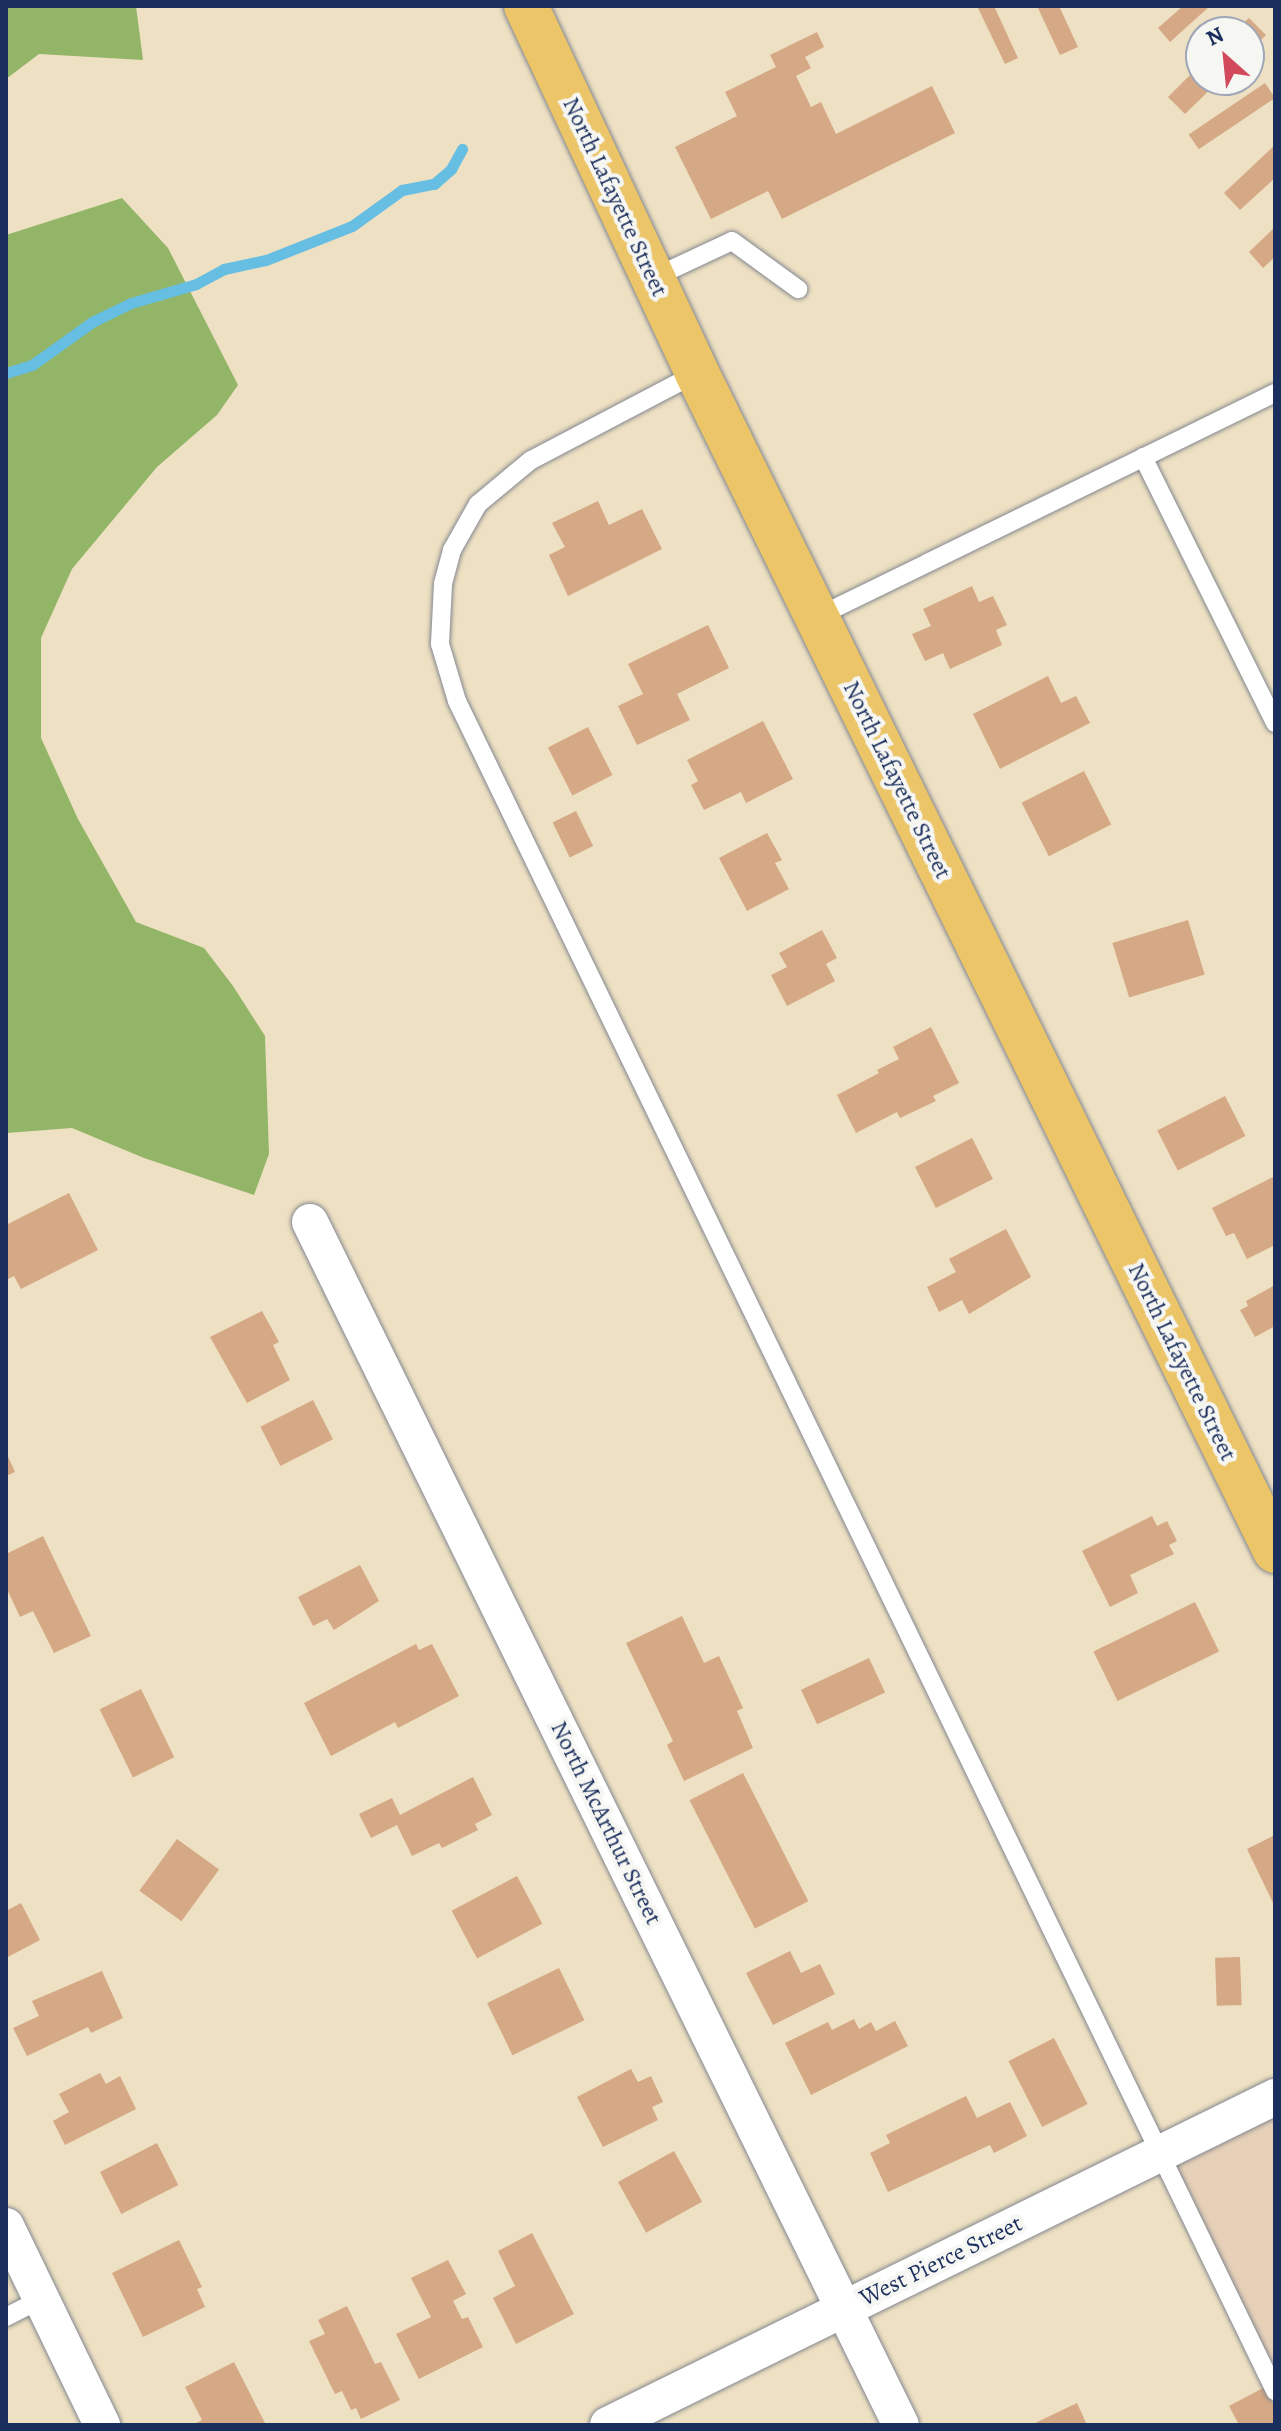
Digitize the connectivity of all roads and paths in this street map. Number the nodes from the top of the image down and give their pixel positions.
1 (526, 6) edge
2 (653, 278) junction
3 (798, 289) dead end
4 (697, 373) junction
5 (1275, 393) edge
6 (1143, 457) junction
7 (817, 617) junction
8 (1275, 723) edge
9 (310, 1222) dead end
10 (1275, 1551) edge
11 (1275, 2097) edge
12 (1160, 2153) junction
13 (6, 2226) edge
14 (41, 2299) junction
15 (844, 2309) junction
16 (6, 2317) edge
17 (1275, 2391) edge
18 (102, 2425) edge
19 (608, 2425) edge
20 (901, 2425) edge

1 - 2 highway, North Lafayette Street
2 - 3 lane
2 - 4 highway, North Lafayette Street
4 - 7 highway, North Lafayette Street
4 - 12 lane
5 - 6 lane
6 - 7 lane
6 - 8 lane
7 - 10 highway, North Lafayette Street
9 - 15 street, North McArthur Street
11 - 12 street, West Pierce Street
12 - 15 street, West Pierce Street
12 - 17 lane
13 - 14 street
14 - 16 lane
14 - 18 street
15 - 19 street, West Pierce Street
15 - 20 street, North McArthur Street

